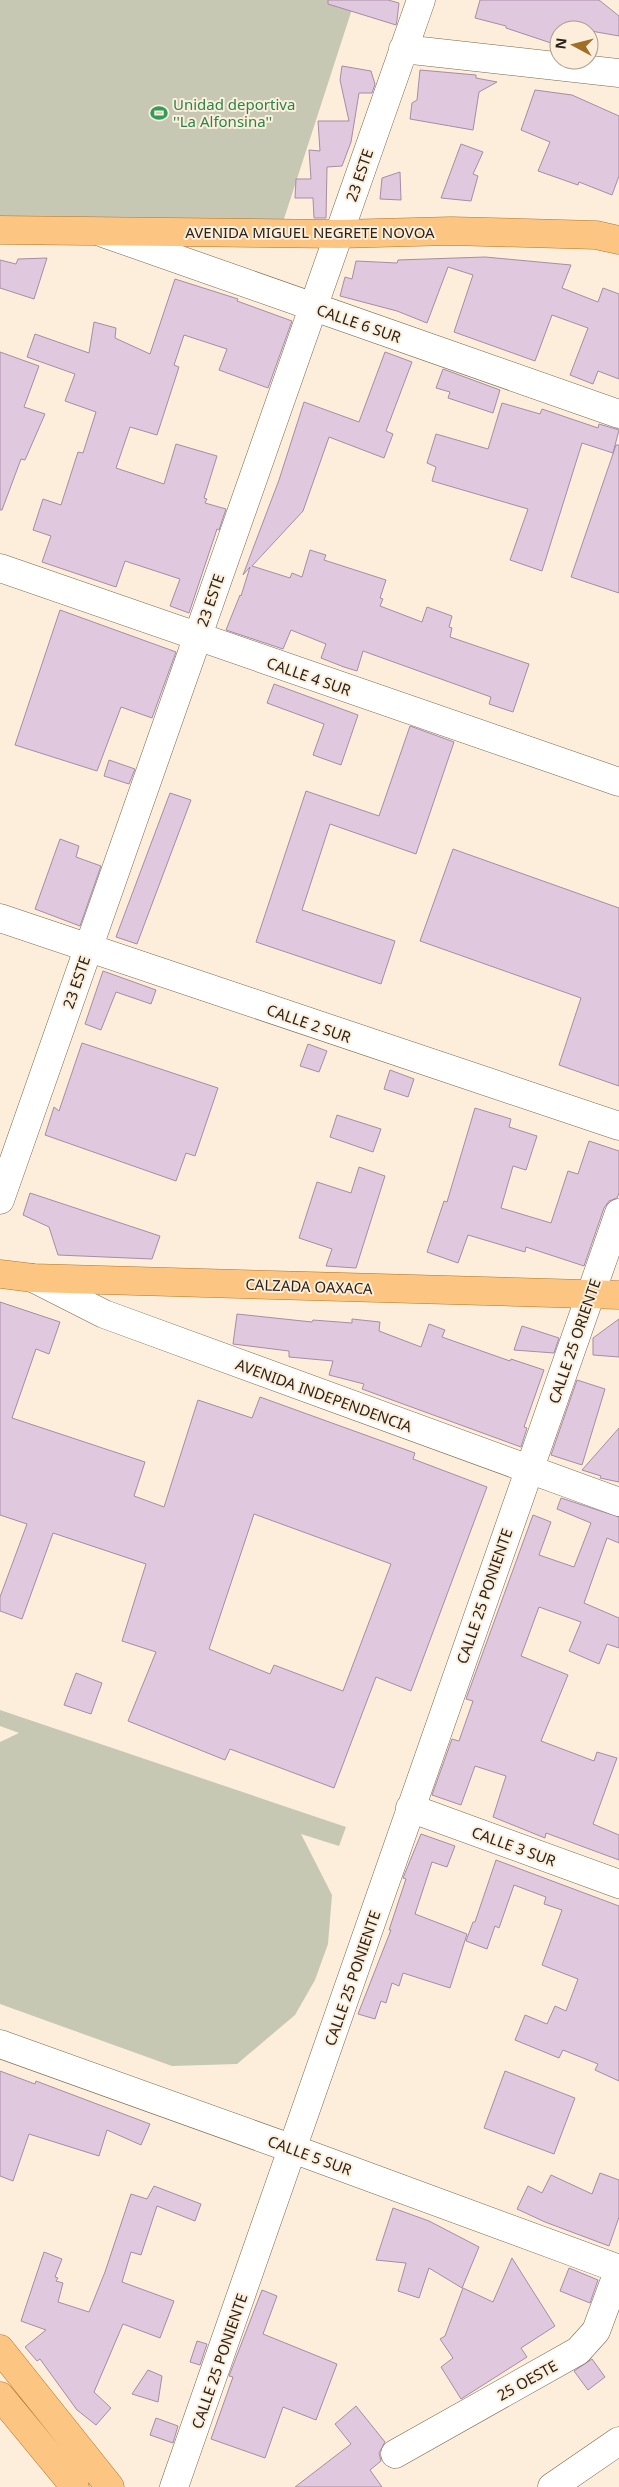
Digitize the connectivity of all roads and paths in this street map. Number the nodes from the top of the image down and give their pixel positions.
1 (421, 0) edge
2 (403, 50) junction
3 (619, 74) edge
4 (0, 230) edge
5 (99, 232) junction
6 (339, 234) junction
7 (619, 240) edge
8 (313, 307) junction
9 (619, 414) edge
10 (0, 568) edge
11 (197, 637) junction
12 (619, 782) edge
13 (0, 918) edge
14 (88, 948) junction
15 (619, 1126) edge
16 (0, 1200) edge
17 (619, 1213) edge
18 (0, 1274) edge
19 (33, 1278) junction
20 (590, 1294) junction
21 (619, 1295) edge
22 (529, 1469) junction
23 (619, 1502) edge
24 (410, 1808) junction
25 (619, 1884) edge
26 (0, 2044) edge
27 (294, 2149) junction
28 (619, 2269) edge
29 (0, 2349) edge
30 (0, 2396) edge
31 (619, 2441) edge
32 (396, 2454) dead end
33 (71, 2484) edge
34 (113, 2484) edge
35 (174, 2487) edge
36 (552, 2487) edge

1 - 2 street, 23 ESTE
2 - 3 street
2 - 6 street, 23 ESTE
4 - 5 main road, AVENIDA MIGUEL NEGRETE NOVOA
5 - 6 main road, AVENIDA MIGUEL NEGRETE NOVOA
5 - 8 street, CALLE 6 SUR
6 - 7 main road, AVENIDA MIGUEL NEGRETE NOVOA
6 - 8 street, 23 ESTE
8 - 9 street, CALLE 6 SUR
8 - 11 street, 23 ESTE
10 - 11 street, CALLE 4 SUR
11 - 12 street, CALLE 4 SUR
11 - 14 street, 23 ESTE
13 - 14 street, CALLE 2 SUR
14 - 15 street, CALLE 2 SUR
14 - 16 street, 23 ESTE
17 - 20 street, CALLE 25 ORIENTE
18 - 19 main road, CALZADA OAXACA
19 - 20 main road, CALZADA OAXACA
19 - 22 street, AVENIDA INDEPENDENCIA
20 - 21 main road, CALZADA OAXACA
20 - 22 street, CALLE 25 ORIENTE
22 - 23 street, AVENIDA INDEPENDENCIA
22 - 24 street, CALLE 25 PONIENTE
24 - 25 street, CALLE 3 SUR
24 - 27 street, CALLE 25 PONIENTE
26 - 27 street, CALLE 5 SUR
27 - 28 street, CALLE 5 SUR
27 - 35 street, CALLE 25 PONIENTE
28 - 32 street, 25 OESTE
29 - 34 main road
30 - 33 main road
31 - 36 street

